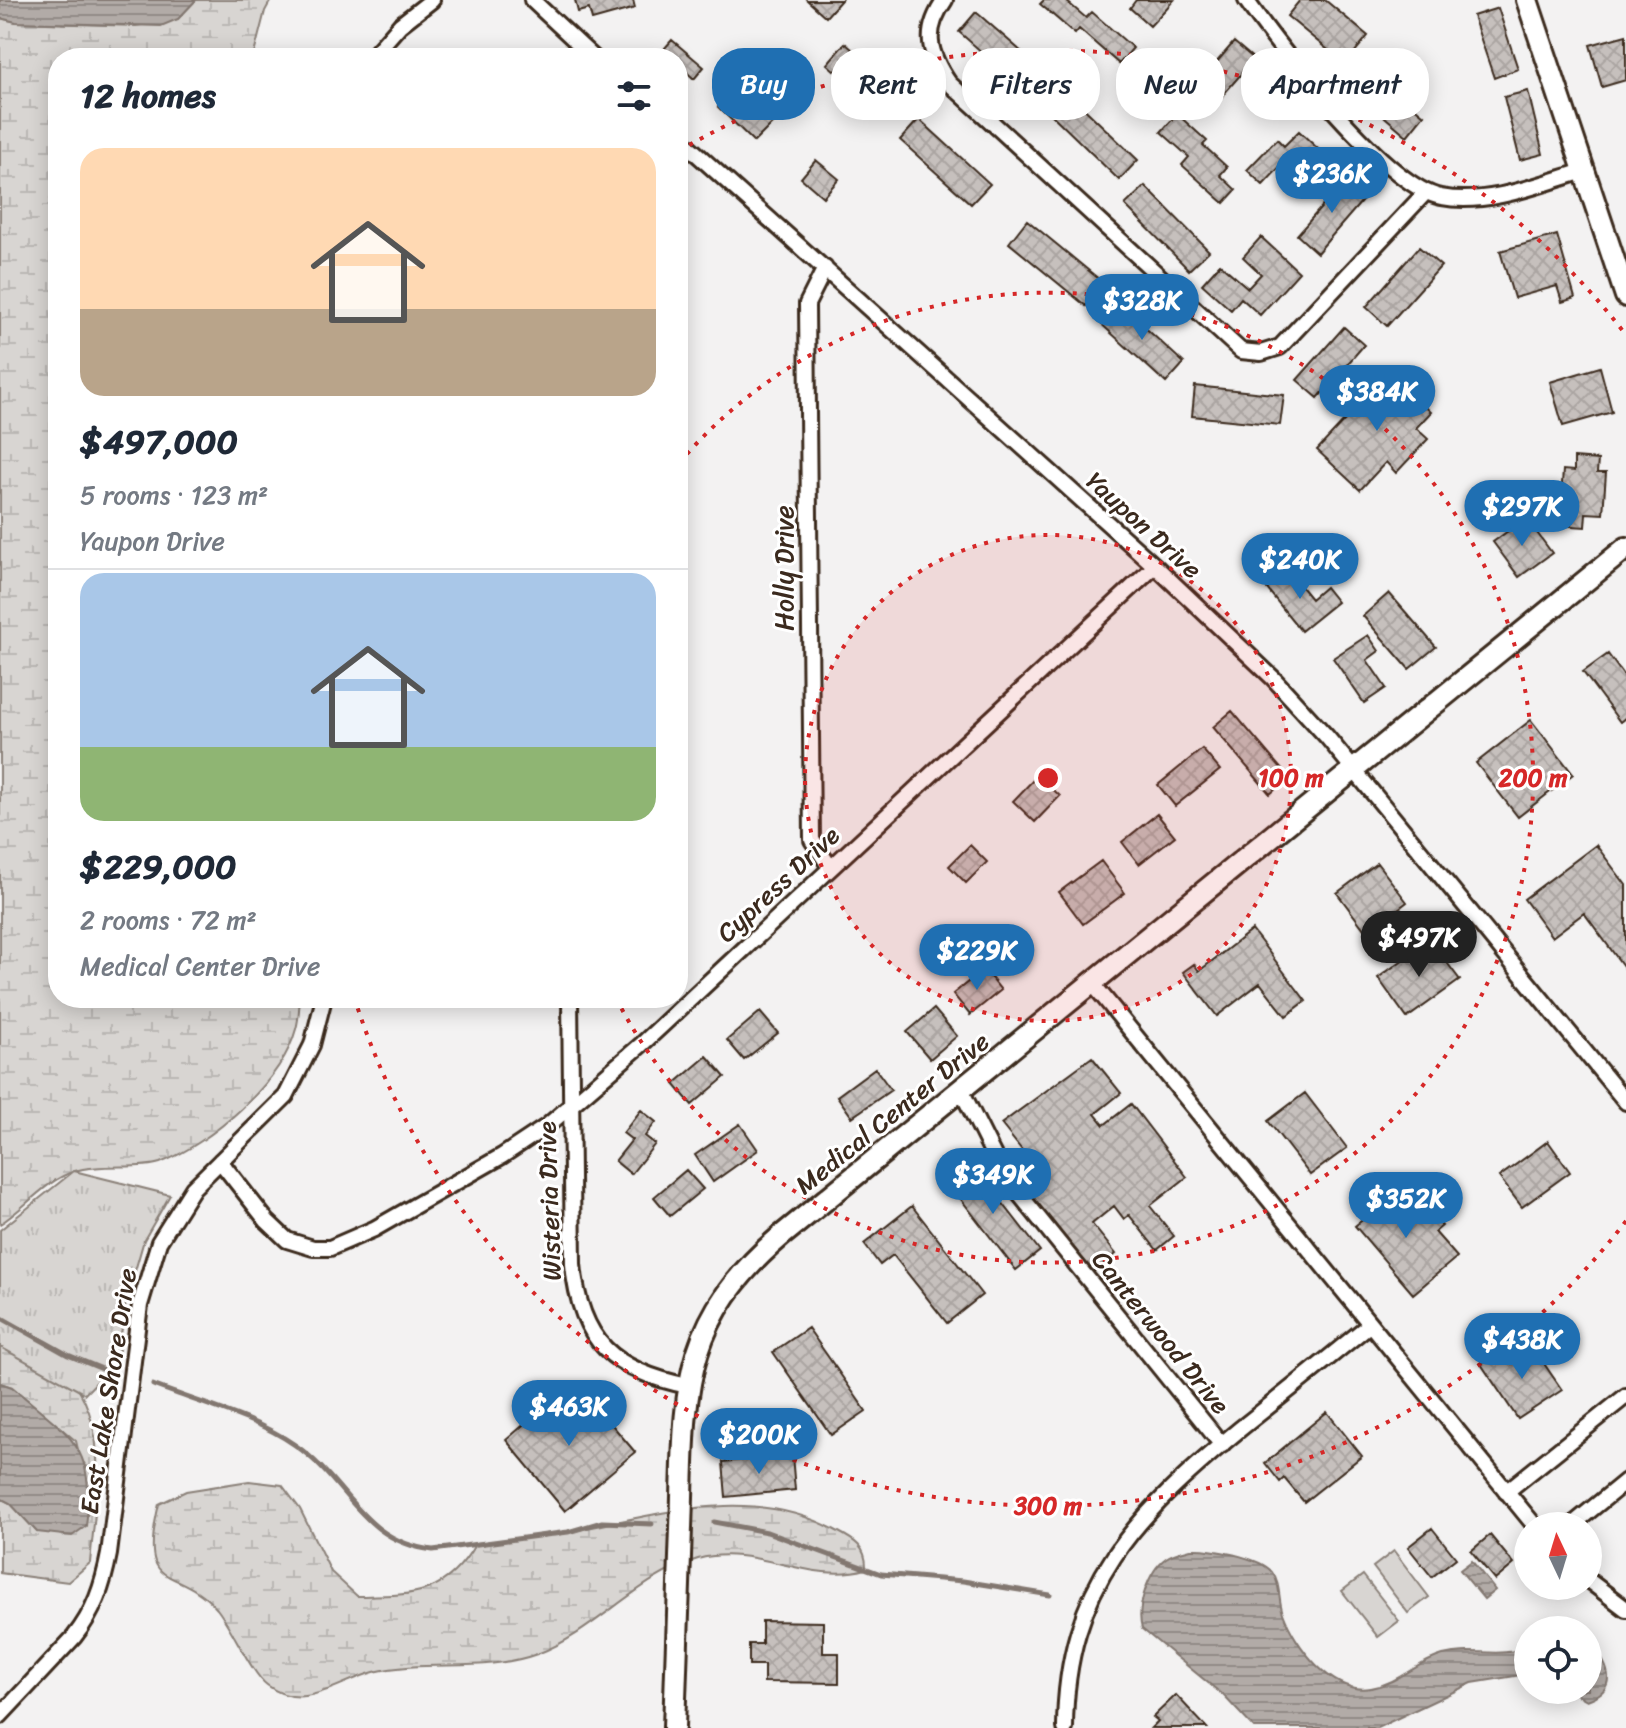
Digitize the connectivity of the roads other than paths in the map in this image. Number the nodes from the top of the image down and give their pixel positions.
1 (432, 0) edge
2 (532, 0) edge
3 (945, 0) edge
4 (1246, 0) edge
5 (1527, 0) edge
6 (380, 48) edge
7 (574, 48) edge
8 (688, 146) edge
9 (1584, 171) junction
10 (1426, 192) junction
11 (825, 268) junction
12 (1626, 296) edge
13 (1626, 548) edge
14 (1155, 566) junction
15 (1353, 769) junction
16 (830, 867) junction
17 (1093, 984) junction
18 (688, 1001) edge
19 (321, 1008) edge
20 (570, 1008) edge
21 (680, 1008) edge
22 (961, 1090) junction
23 (1626, 1102) edge
24 (569, 1108) junction
25 (220, 1161) junction
26 (1369, 1325) junction
27 (688, 1386) junction
28 (1626, 1396) edge
29 (1222, 1445) junction
30 (1626, 1481) edge
31 (1506, 1492) junction
32 (1523, 1512) edge
33 (1588, 1512) edge
34 (1602, 1591) edge
35 (1626, 1609) edge
36 (0, 1716) edge
37 (674, 1728) edge
38 (1065, 1728) edge

1 - 6 street
2 - 7 street
3 - 10 street
4 - 10 street
5 - 9 street
8 - 11 street, Yaupon Drive
9 - 10 street
9 - 12 street
11 - 14 street, Yaupon Drive
11 - 16 street, Holly Drive
13 - 15 street, Medical Center Drive
14 - 15 street, Yaupon Drive
14 - 16 street, Cypress Drive
15 - 17 street, Medical Center Drive
15 - 23 street, Yaupon Drive
16 - 18 street, Cypress Drive
17 - 22 street, Medical Center Drive
17 - 26 street
19 - 25 street, East Lake Shore Drive
20 - 24 street, Wisteria Drive
21 - 24 street, Cypress Drive
22 - 27 street, Medical Center Drive
22 - 29 street, Canterwood Drive
24 - 25 street, Cypress Drive
24 - 27 street, Wisteria Drive
25 - 36 street, East Lake Shore Drive
26 - 29 street, Canterwood Drive
26 - 31 street
27 - 37 street, Medical Center Drive
28 - 31 street
29 - 38 street
30 - 33 street
31 - 32 street
34 - 35 street

